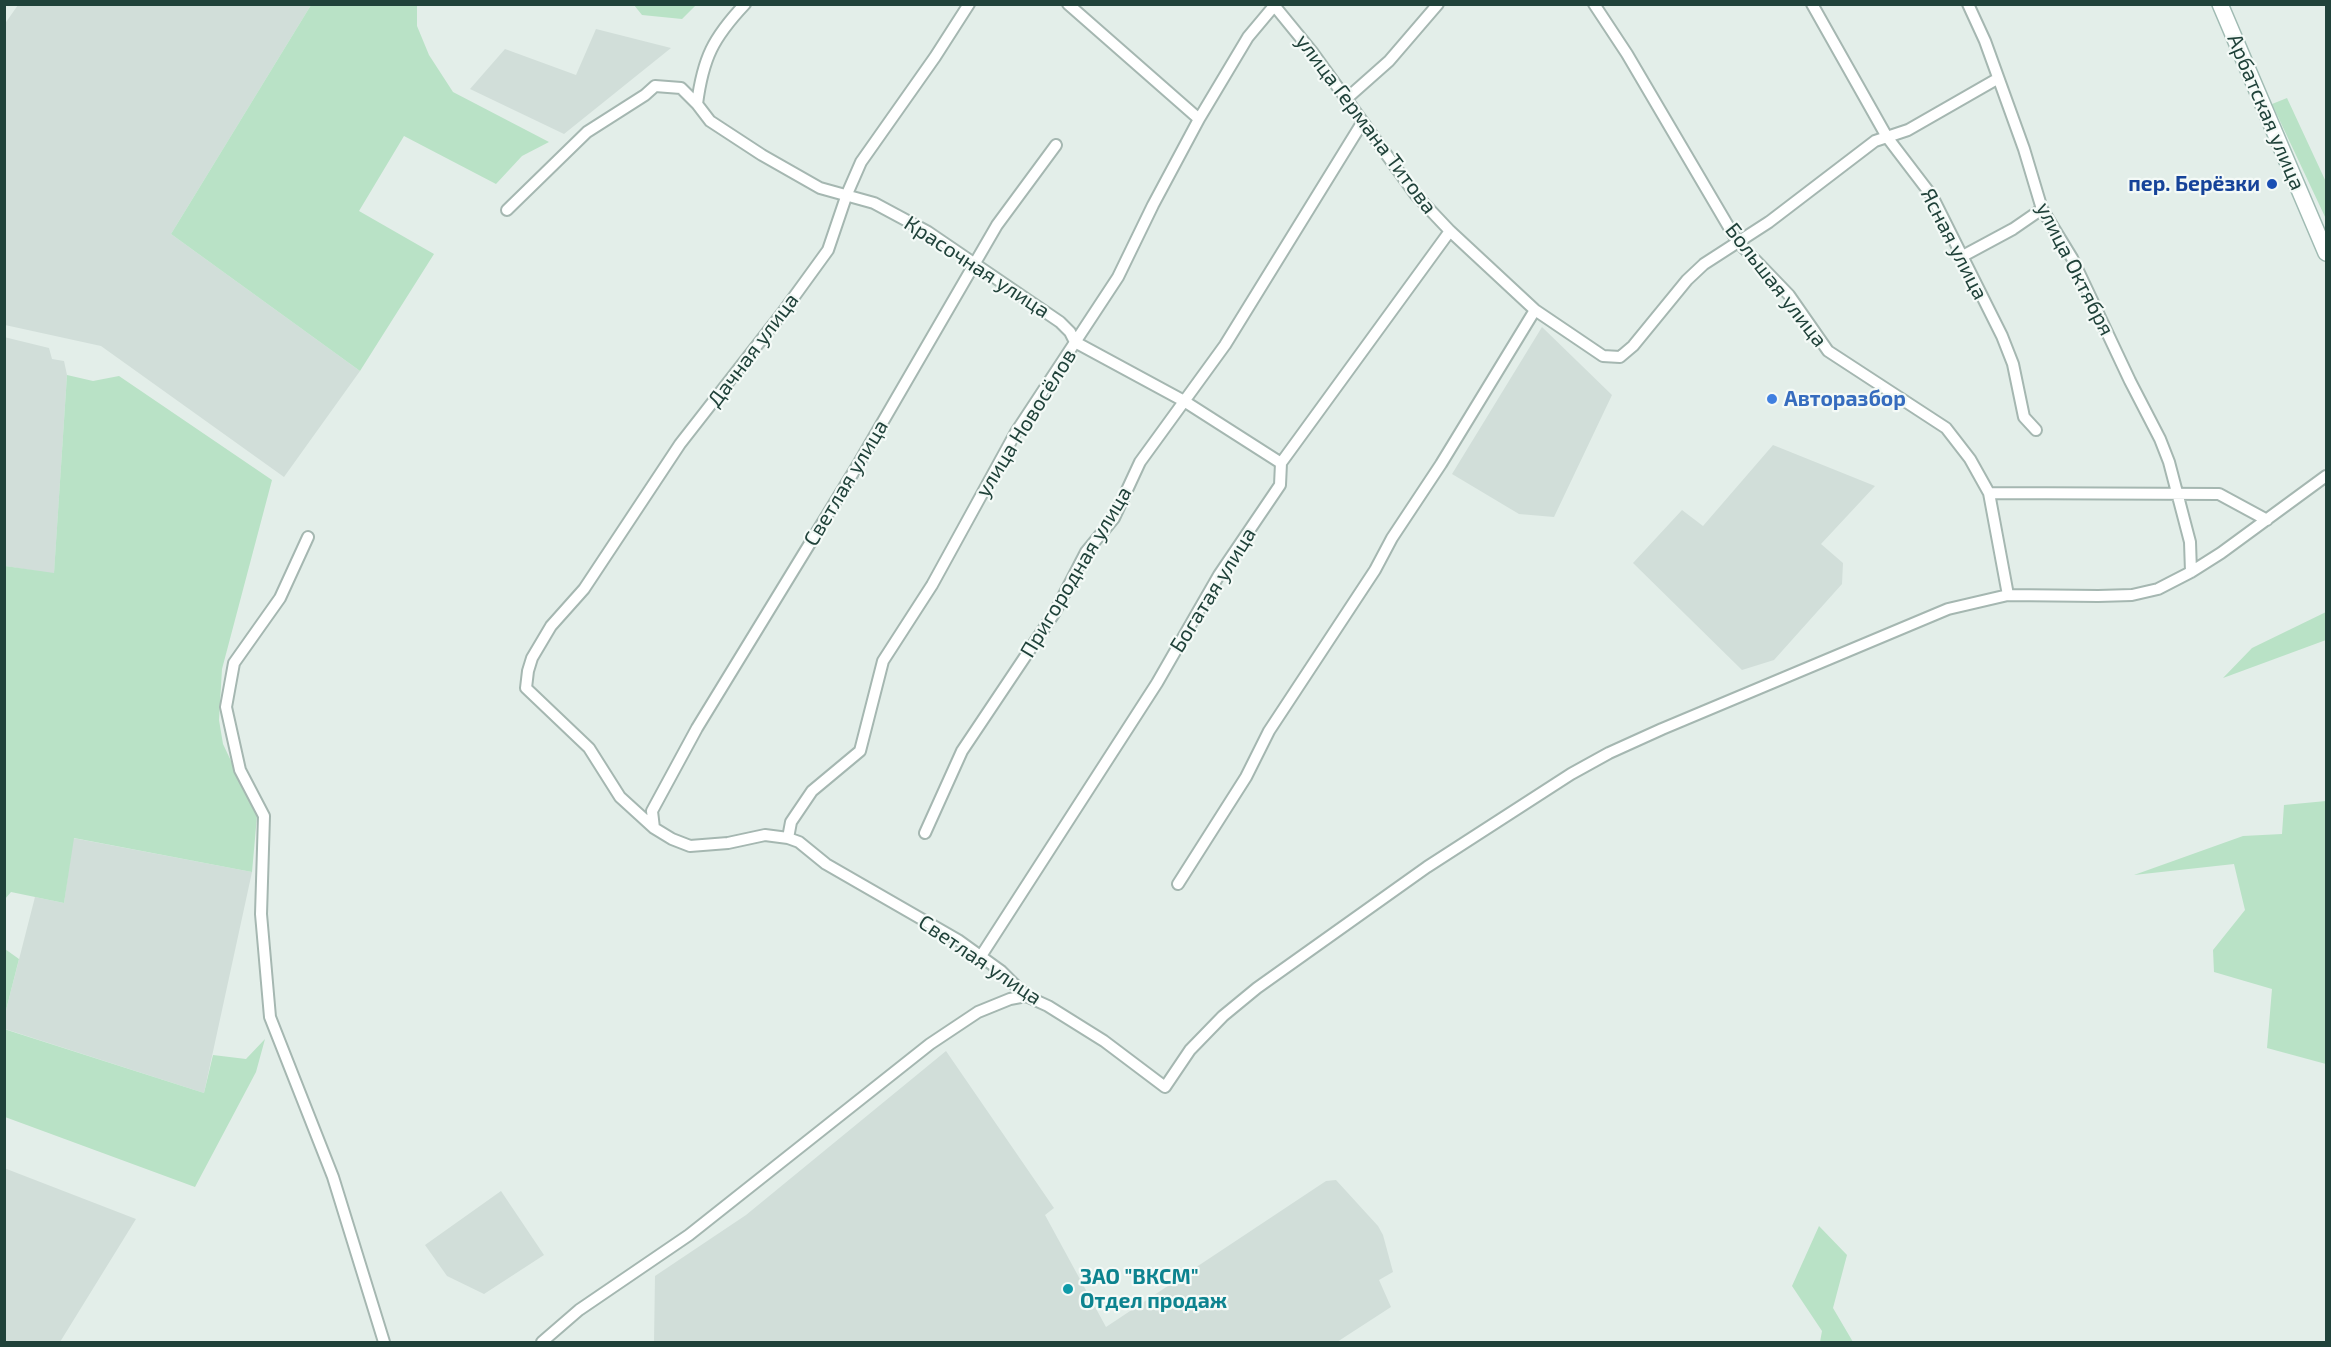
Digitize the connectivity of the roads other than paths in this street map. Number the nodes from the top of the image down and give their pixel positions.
1 (745, 4) edge
2 (969, 4) edge
3 (1068, 4) edge
4 (1438, 4) edge
5 (1594, 4) edge
6 (1812, 4) edge
7 (1968, 4) edge
8 (2220, 4) edge
9 (1274, 5) edge
10 (1997, 79) junction
11 (1345, 100) junction
12 (697, 104) junction
13 (1200, 119) junction
14 (1362, 123) junction
15 (1887, 137) junction
16 (1056, 145) dead end
17 (847, 194) junction
18 (2042, 209) junction
19 (507, 210) dead end
20 (1450, 231) junction
21 (1737, 241) junction
22 (2326, 252) edge
23 (1961, 257) junction
24 (974, 265) junction
25 (1535, 310) junction
26 (1076, 342) junction
27 (1184, 401) junction
28 (2036, 430) dead end
29 (1281, 463) junction
30 (2326, 476) edge
31 (1989, 493) junction
32 (2178, 493) junction
33 (2267, 520) junction
34 (308, 537) dead end
35 (2191, 572) junction
36 (2008, 594) junction
37 (526, 688) joint
38 (654, 828) junction
39 (926, 833) dead end
40 (788, 838) junction
41 (1178, 884) dead end
42 (981, 956) junction
43 (1026, 996) junction
44 (384, 1342) edge
45 (542, 1342) edge

1 - 12 street
2 - 17 street, Дачная улица
3 - 13 street
4 - 11 street
5 - 21 street, Большая улица
6 - 15 street, Ясная улица
7 - 10 street, улица Октября
8 - 22 main road, Арбатская улица
9 - 11 street, улица Германа Титова
9 - 13 street, улица Новосёлов
10 - 15 street
10 - 18 street, улица Октября
11 - 14 street, улица Германа Титова
12 - 17 street, Красочная улица
12 - 19 street, Красочная улица
13 - 26 street, улица Новосёлов
14 - 20 street, улица Германа Титова
14 - 27 street, Пригородная улица
15 - 21 street
15 - 23 street, Ясная улица
16 - 24 street, Светлая улица
17 - 24 street, Красочная улица
17 - 37 street, Дачная улица
18 - 23 street
18 - 32 street, улица Октября
20 - 25 street, улица Германа Титова
20 - 29 street, Богатая улица
21 - 25 street, улица Германа Титова
21 - 31 street, Большая улица
23 - 28 street, Ясная улица
24 - 26 street, Красочная улица
24 - 38 street, Светлая улица
25 - 41 street
26 - 27 street, Красочная улица
26 - 40 street, улица Новосёлов
27 - 29 street, Красочная улица
27 - 39 street, Пригородная улица
29 - 42 street, Богатая улица
30 - 33 street
31 - 32 street
31 - 36 street, Большая улица
32 - 33 street
32 - 35 street, улица Октября
33 - 35 street
34 - 44 street
35 - 36 street
36 - 43 street, Светлая улица
37 - 38 street, Светлая улица
38 - 40 street, Светлая улица
40 - 42 street, Светлая улица
42 - 43 street, Светлая улица
43 - 45 street

